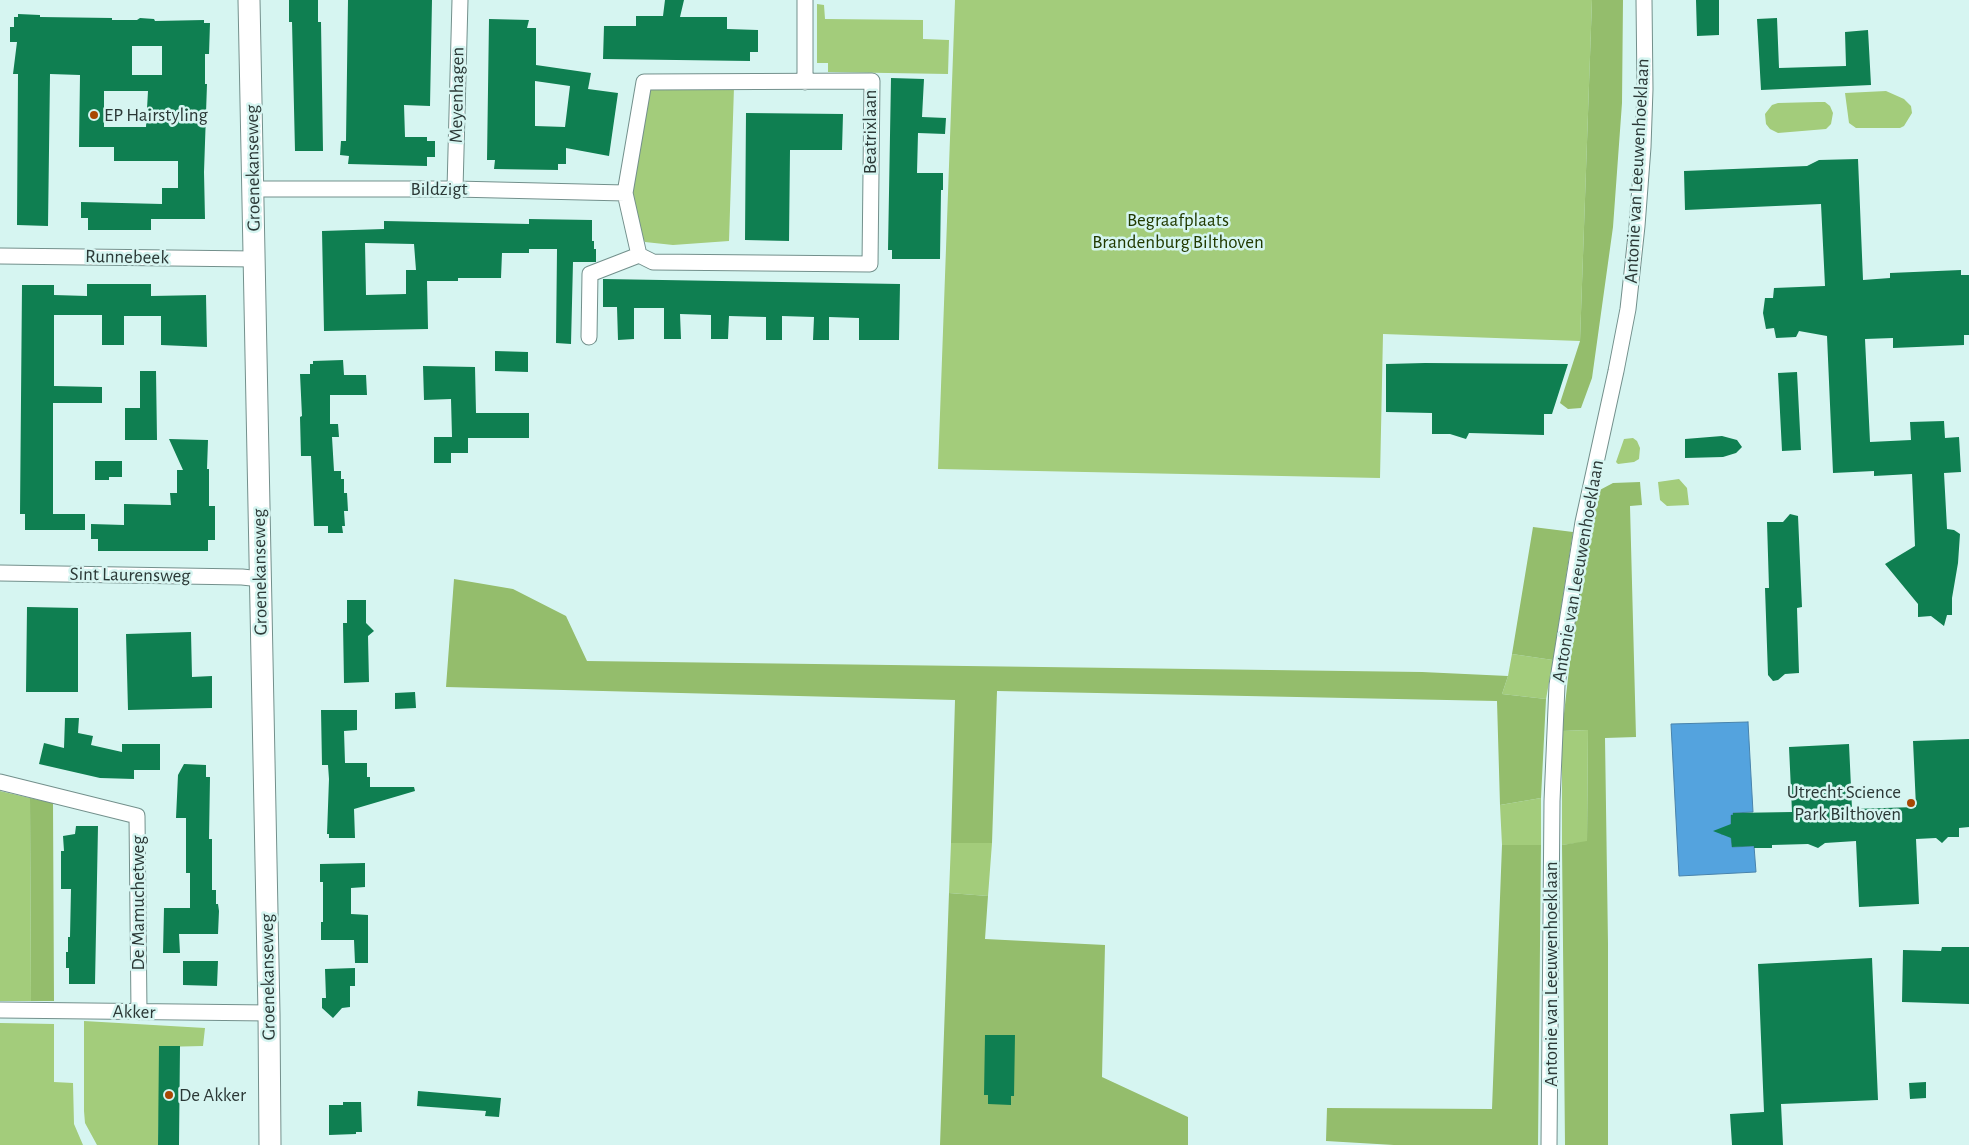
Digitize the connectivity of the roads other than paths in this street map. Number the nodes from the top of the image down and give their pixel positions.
1 (249, 0) edge
2 (460, 0) edge
3 (805, 0) edge
4 (1644, 0) edge
5 (805, 82) junction
6 (254, 189) junction
7 (455, 189) junction
8 (625, 193) junction
9 (0, 256) edge
10 (639, 256) junction
11 (255, 259) junction
12 (590, 337) dead end
13 (0, 574) edge
14 (260, 579) junction
15 (0, 782) edge
16 (0, 1010) edge
17 (138, 1012) junction
18 (269, 1013) junction
19 (270, 1145) edge
20 (1549, 1145) edge

1 - 6 main road, Groenekanseweg
2 - 7 street, Meyenhagen
3 - 5 street
4 - 20 street, Antonie van Leeuwenhoeklaan
5 - 8 street, Beatrixlaan
5 - 10 street, Beatrixlaan
6 - 7 street, Bildzigt
6 - 11 main road, Groenekanseweg
7 - 8 street, Bildzigt
8 - 10 street, Beatrixlaan
9 - 11 street, Runnebeek
10 - 12 street
11 - 14 main road, Groenekanseweg
13 - 14 street, Sint Laurensweg
14 - 18 main road, Groenekanseweg
15 - 17 street, De Mamuchetweg
16 - 17 street, Akker
17 - 18 street, Akker
18 - 19 main road, Groenekanseweg

